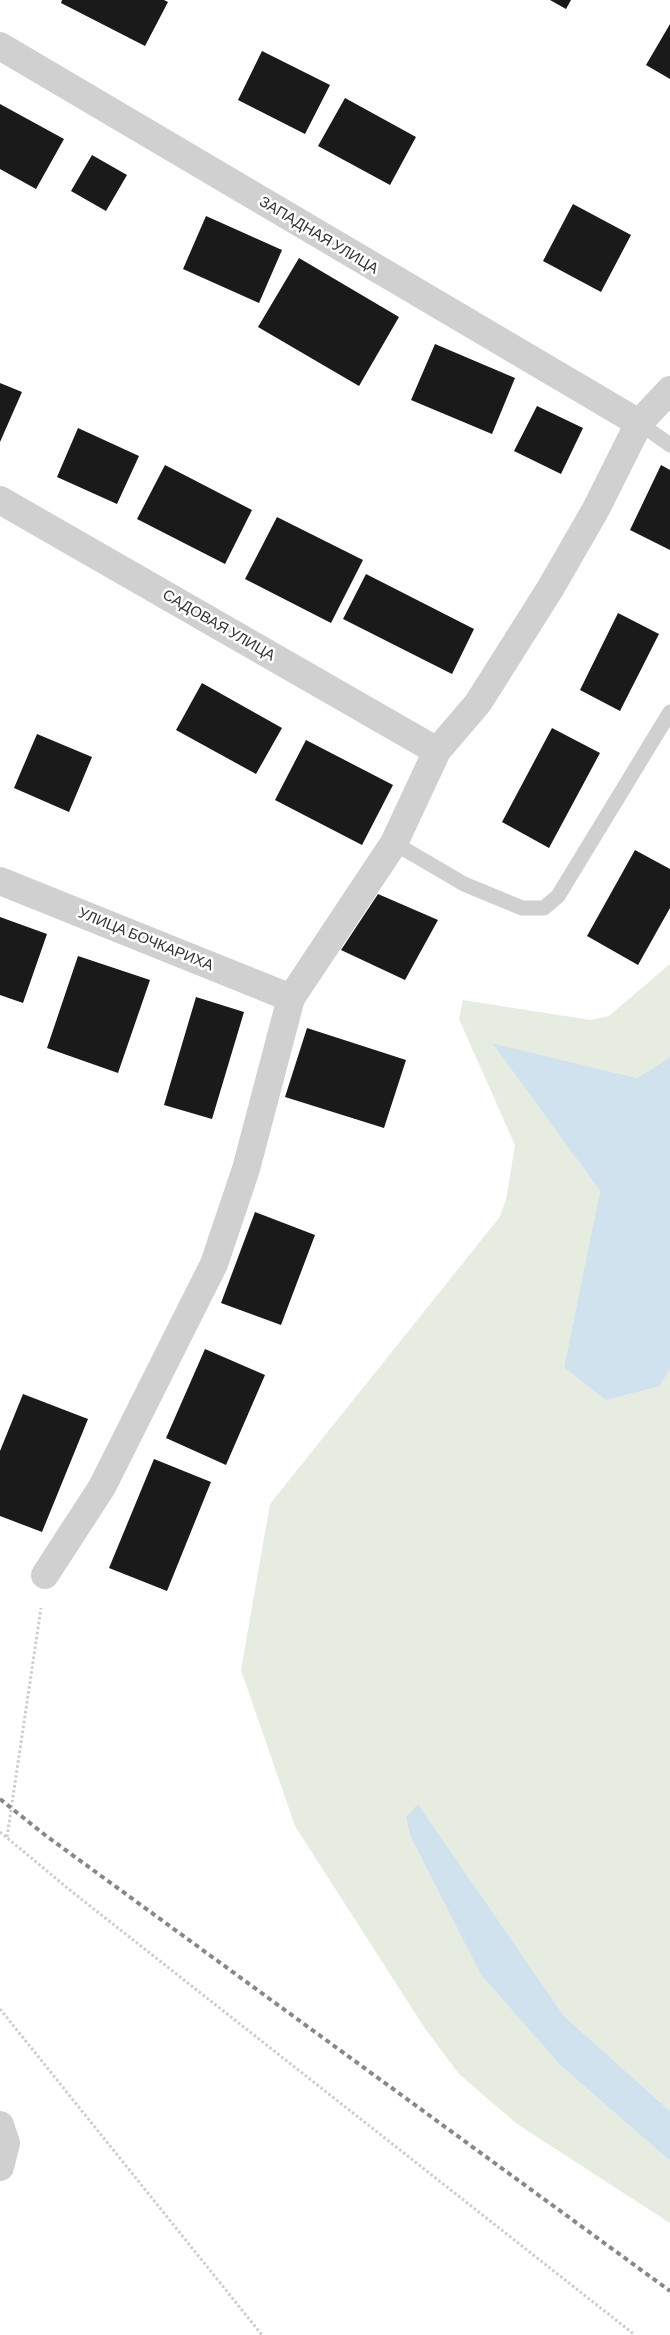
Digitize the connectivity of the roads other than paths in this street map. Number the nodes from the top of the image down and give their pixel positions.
1 (0, 46) edge
2 (670, 390) edge
3 (639, 423) junction
4 (670, 445) edge
5 (0, 500) edge
6 (670, 712) edge
7 (437, 752) junction
8 (394, 843) junction
9 (0, 881) edge
10 (291, 998) junction
11 (45, 1575) road end
12 (0, 2125) edge
13 (0, 2167) edge

1 - 3 street, ЗАПАДНАЯ УЛИЦА
2 - 3 street
3 - 4 lane
3 - 7 street
5 - 7 street, САДОВАЯ УЛИЦА
6 - 8 lane
7 - 8 street
8 - 10 street
9 - 10 street, УЛИЦА БОЧКАРИХА
10 - 11 street
12 - 13 street

